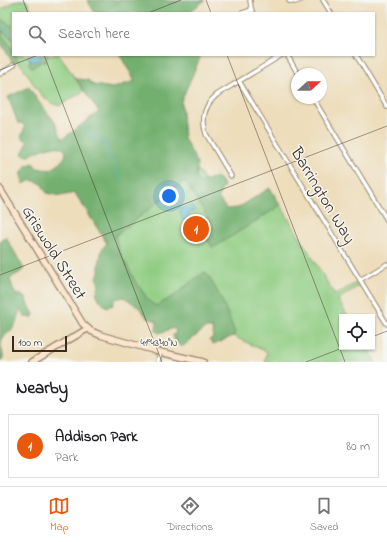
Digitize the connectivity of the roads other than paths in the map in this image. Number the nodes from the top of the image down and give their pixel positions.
1 (250, 0) edge
2 (301, 0) edge
3 (323, 0) edge
4 (289, 2) dead end
5 (253, 12) edge
6 (330, 12) edge
7 (280, 56) edge
8 (288, 56) edge
9 (357, 56) edge
10 (14, 65) dead end
11 (295, 68) edge
12 (0, 74) edge
13 (239, 81) junction
14 (317, 104) edge
15 (387, 107) edge
16 (231, 176) dead end
17 (0, 189) edge
18 (387, 220) edge
19 (387, 264) edge
20 (360, 280) junction
21 (387, 324) edge
22 (87, 329) junction
23 (160, 352) junction
24 (32, 362) edge
25 (158, 362) edge
26 (203, 362) edge

1 - 5 street
2 - 4 street
3 - 6 street
7 - 13 street
8 - 11 street
9 - 15 street
10 - 12 street
13 - 16 street
13 - 20 street, Barrington Way
14 - 18 street
17 - 22 main road, Griswold Street
19 - 20 street
20 - 21 street, Barrington Way
22 - 23 main road
22 - 24 main road
23 - 25 street
23 - 26 main road

